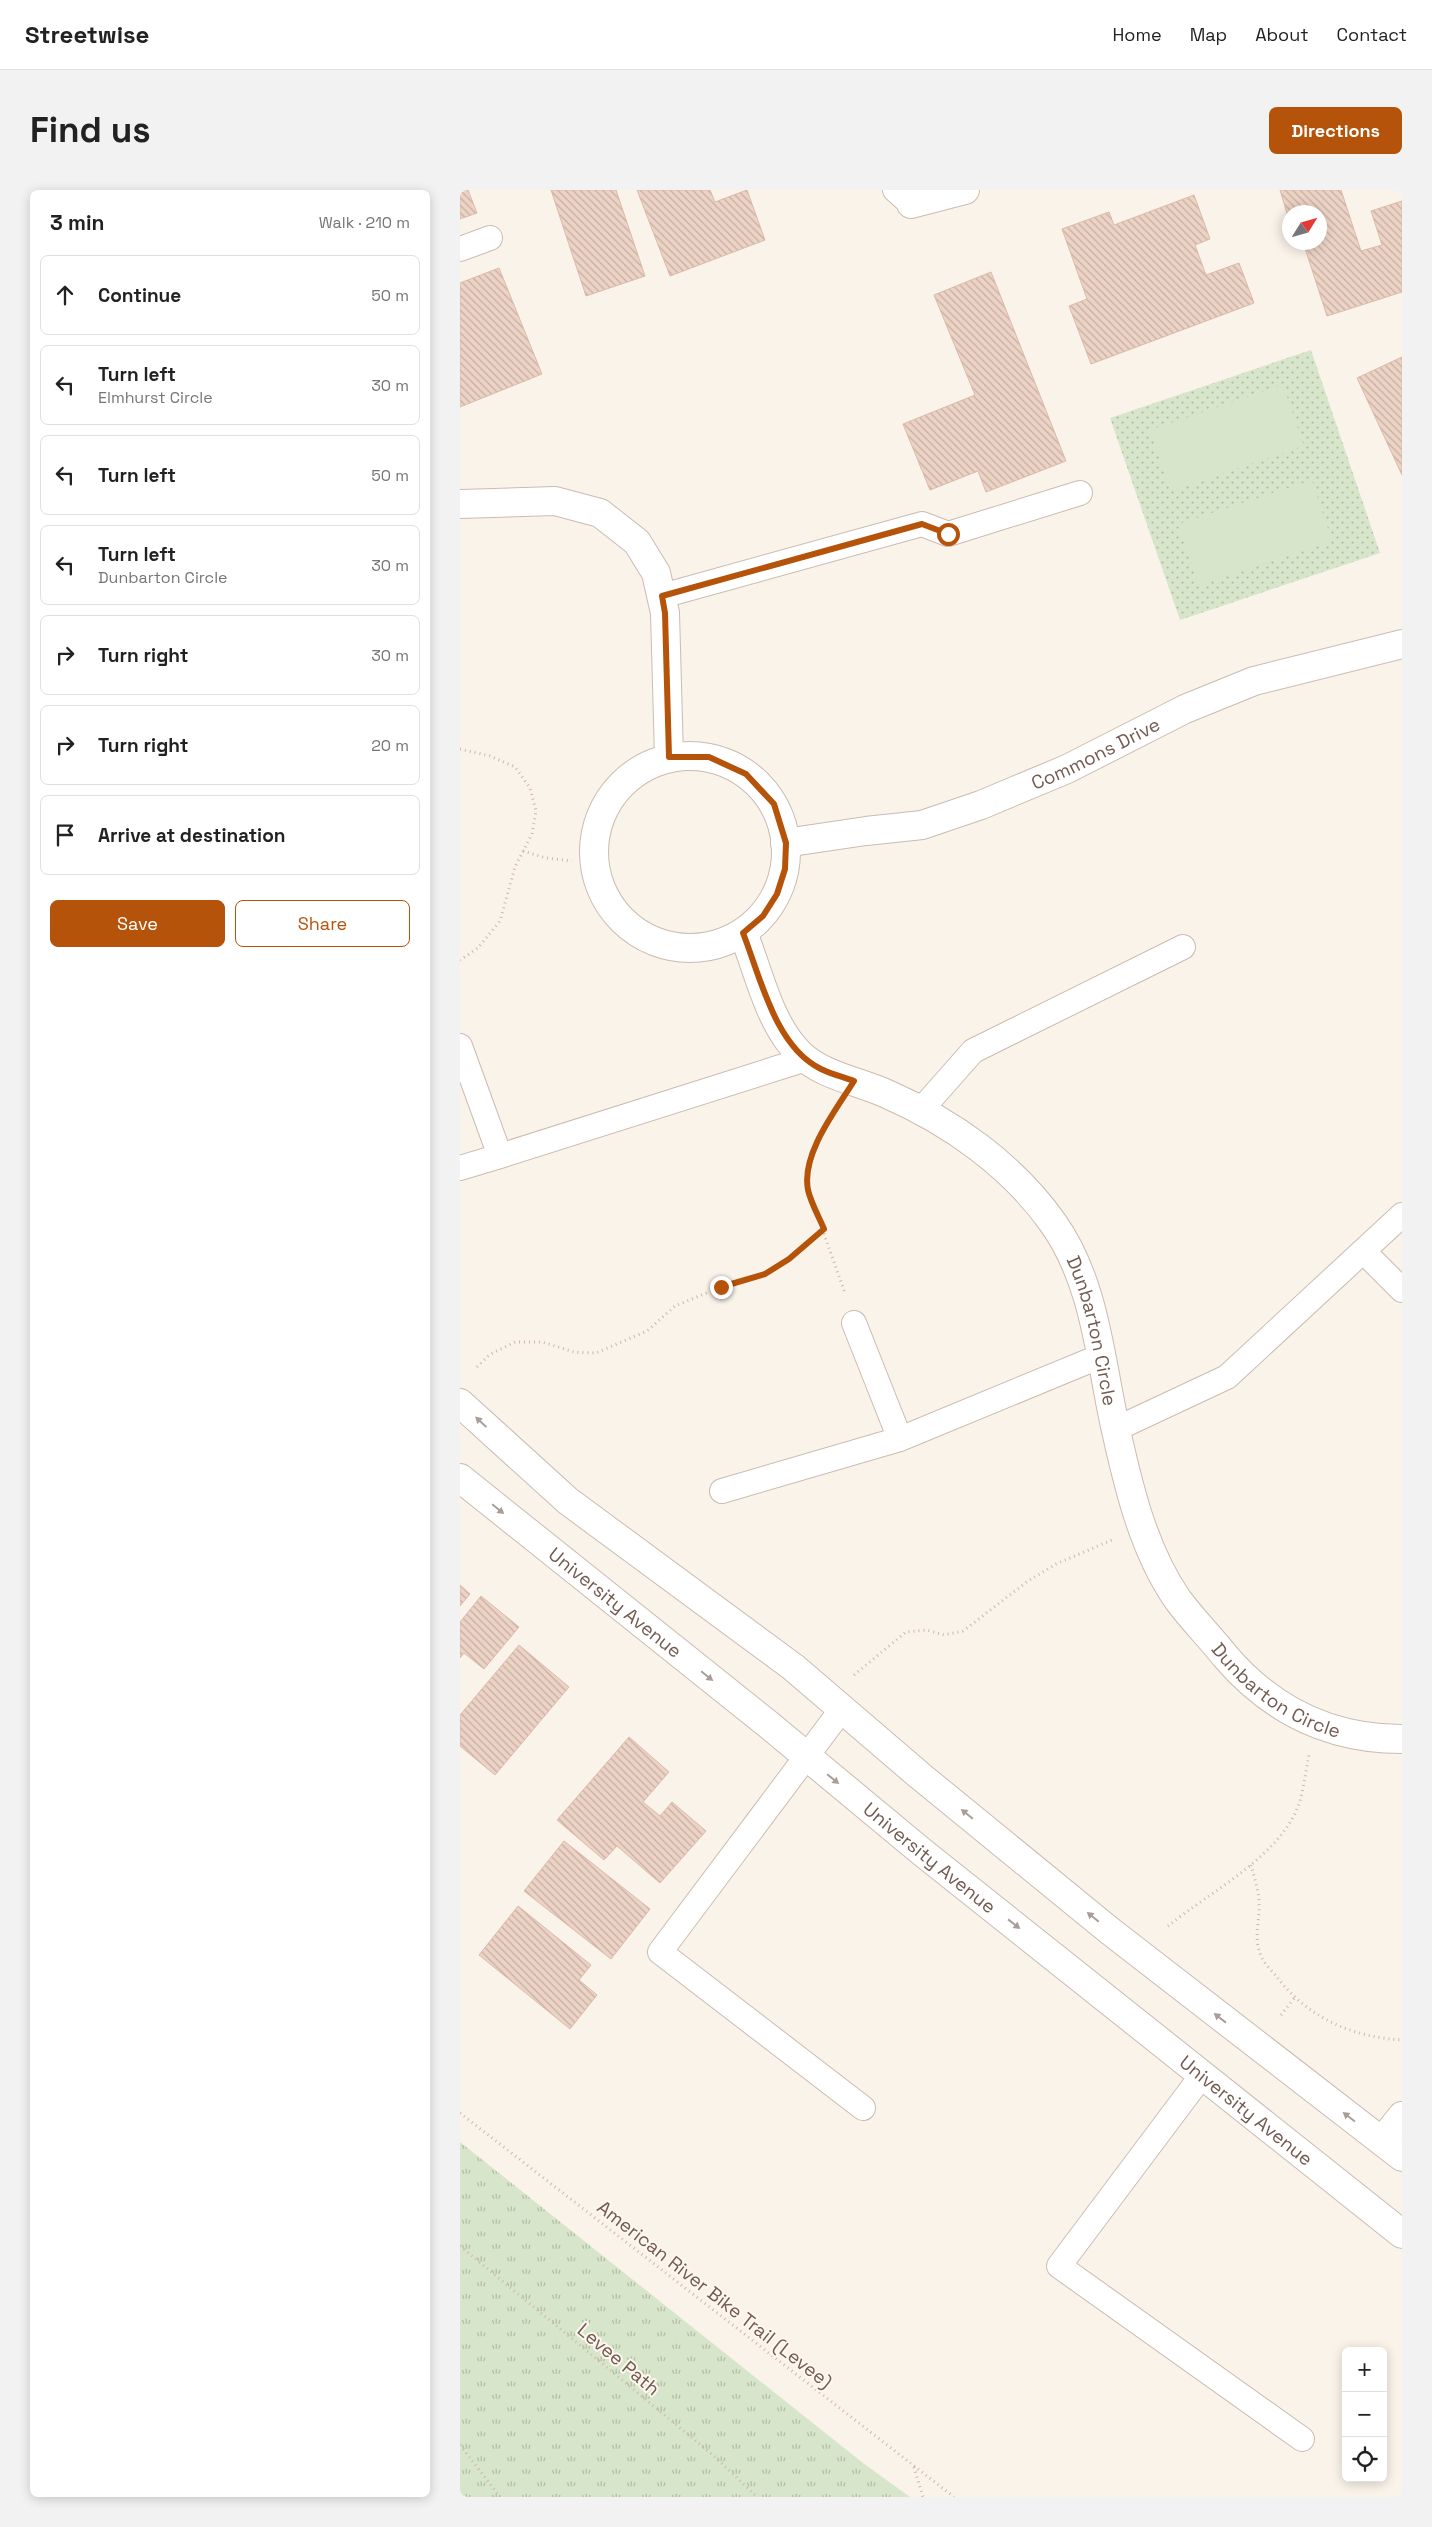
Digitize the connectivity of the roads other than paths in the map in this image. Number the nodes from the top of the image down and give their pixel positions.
1 (965, 190) edge
2 (903, 197) edge
3 (490, 238) dead end
4 (460, 249) edge
5 (1080, 494) dead end
6 (460, 504) edge
7 (662, 596) junction
8 (1402, 644) edge
9 (669, 757) junction
10 (786, 843) junction
11 (743, 933) junction
12 (1183, 947) dead end
13 (460, 1046) edge
14 (806, 1059) junction
15 (920, 1111) junction
16 (500, 1156) junction
17 (460, 1168) edge
18 (1402, 1215) edge
19 (1363, 1251) junction
20 (1402, 1290) edge
21 (854, 1323) road end
22 (1101, 1356) junction
23 (460, 1403) edge
24 (1116, 1429) junction
25 (900, 1439) junction
26 (460, 1478) edge
27 (722, 1491) dead end
28 (842, 1709) junction
29 (1402, 1739) edge
30 (804, 1756) junction
31 (1203, 2074) junction
32 (864, 2108) dead end
33 (1402, 2116) edge
34 (1392, 2149) edge
35 (1402, 2234) edge
36 (1302, 2439) dead end

1 - 2 street
3 - 4 lane
5 - 7 lane
6 - 7 street
7 - 9 street
8 - 10 street, Commons Drive
9 - 10 street
9 - 11 street
10 - 11 street
11 - 14 street, Dunbarton Circle
12 - 15 lane
13 - 16 lane
14 - 15 street, Dunbarton Circle
14 - 16 lane
15 - 22 street, Dunbarton Circle
16 - 17 lane
18 - 19 lane
19 - 20 lane
19 - 24 lane
21 - 25 lane
22 - 24 street, Dunbarton Circle
22 - 25 lane
28 -> 23 street
24 - 29 street, Dunbarton Circle
25 - 27 lane
26 -> 30 street, University Avenue
28 - 30 lane
34 -> 28 street
30 -> 31 street, University Avenue
30 - 32 lane
31 - 35 street, University Avenue
31 - 36 lane
33 - 34 street

